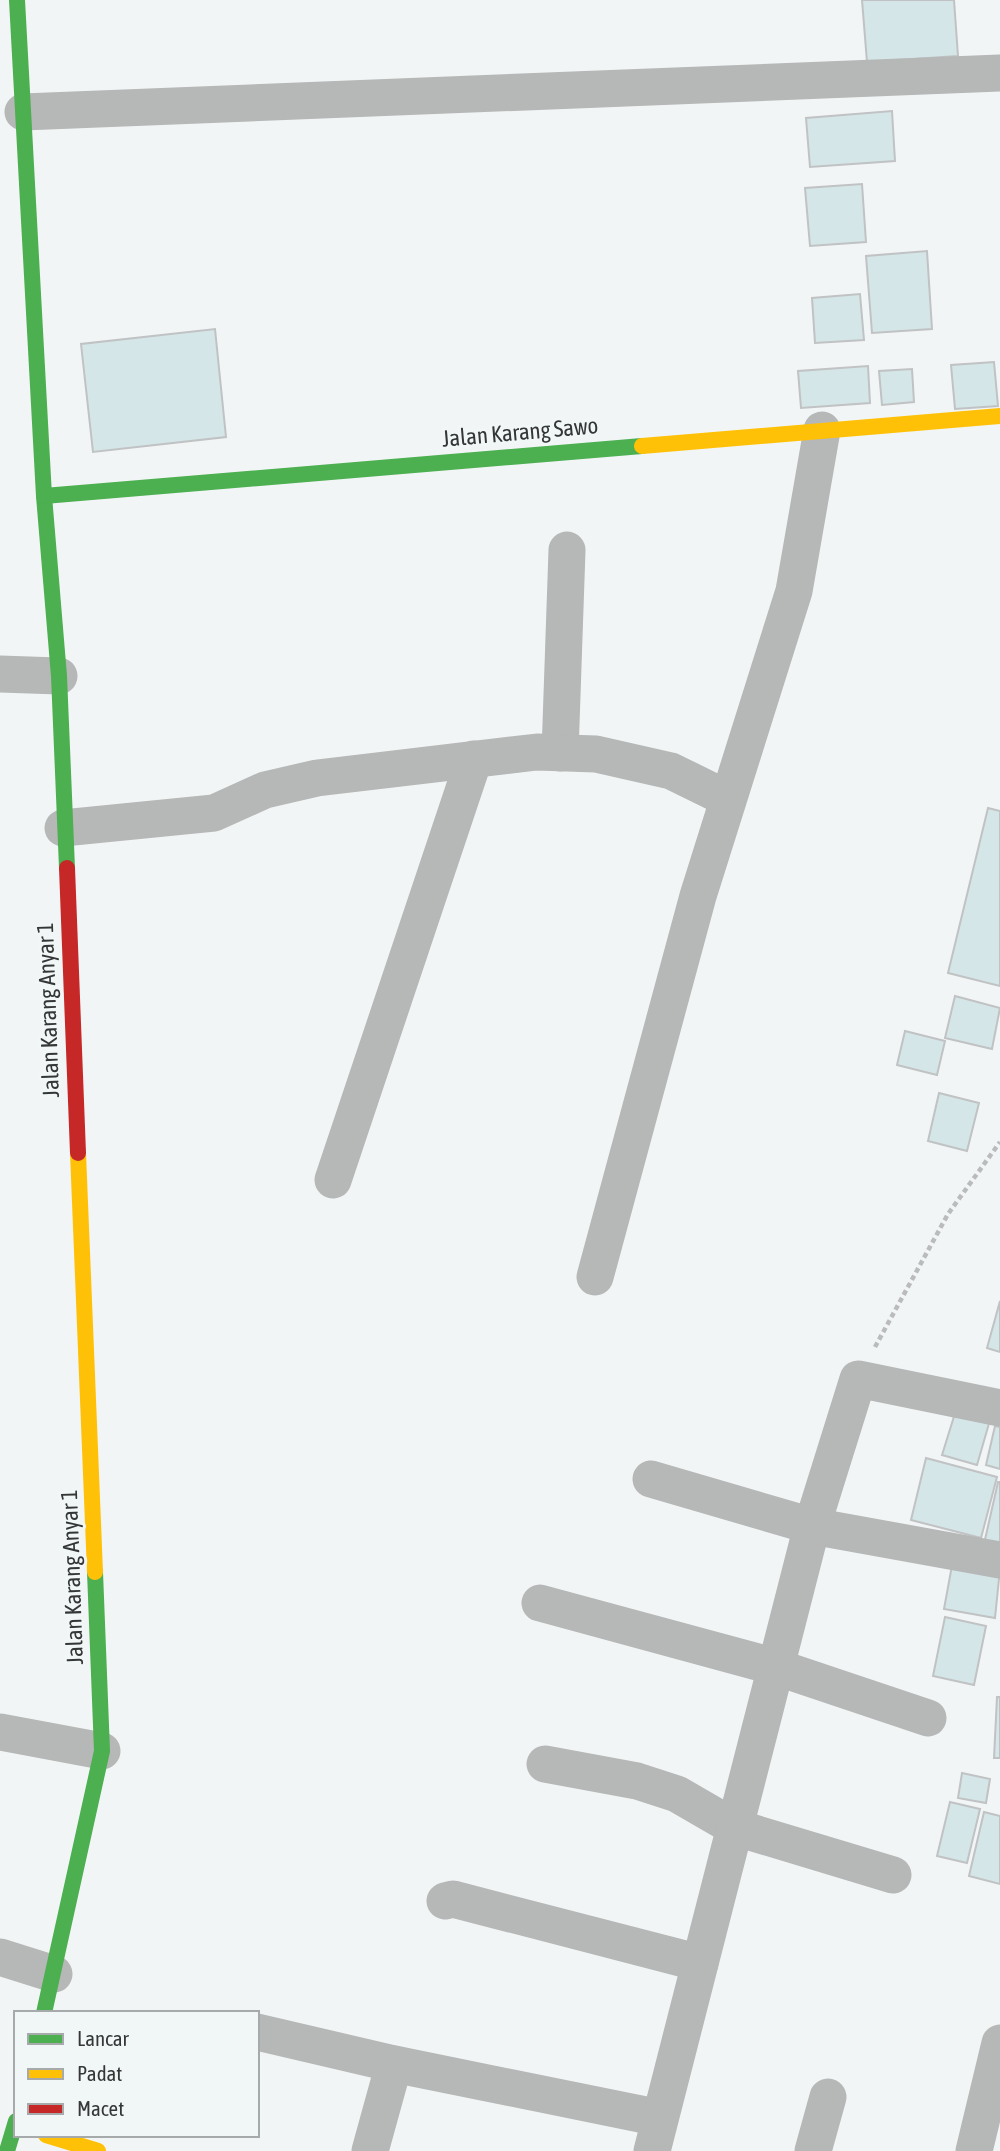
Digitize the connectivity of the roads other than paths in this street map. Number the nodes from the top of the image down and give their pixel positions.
1 (16, 0) edge
2 (1000, 73) edge
3 (15, 100) edge
4 (1000, 416) edge
5 (822, 430) junction
6 (44, 496) junction
7 (567, 550) dead end
8 (0, 674) edge
9 (59, 676) junction
10 (560, 753) junction
11 (474, 759) junction
12 (728, 799) junction
13 (63, 828) junction
14 (333, 1180) dead end
15 (595, 1277) dead end
16 (1000, 1408) edge
17 (651, 1479) dead end
18 (812, 1526) junction
19 (1000, 1560) edge
20 (540, 1604) dead end
21 (776, 1667) junction
22 (928, 1718) dead end
23 (0, 1732) edge
24 (102, 1751) junction
25 (545, 1764) dead end
26 (734, 1827) junction
27 (893, 1875) dead end
28 (445, 1901) dead end
29 (0, 1957) edge
30 (700, 1963) junction
31 (54, 1974) junction
32 (45, 2011) edge
33 (259, 2032) edge
34 (394, 2064) junction
35 (997, 2066) edge
36 (828, 2097) dead end
37 (12, 2124) edge
38 (656, 2134) edge
39 (52, 2137) edge
40 (7, 2151) edge
41 (98, 2151) edge
42 (370, 2151) edge
43 (813, 2151) edge
44 (974, 2151) edge

1 - 3 main road, Jalan Karang Anyar 1
2 - 3 street
3 - 6 main road, Jalan Karang Anyar 1
4 - 5 main road, Jalan Karang Sawo
5 - 6 main road, Jalan Karang Sawo
5 - 12 street
6 - 9 main road, Jalan Karang Anyar 1
7 - 10 street
8 - 9 street
9 - 13 main road, Jalan Karang Anyar 1
10 - 11 street
10 - 12 street
11 - 13 street
11 - 14 street
12 - 15 street
13 - 24 main road, Jalan Karang Anyar 1
16 - 18 street
17 - 18 street
18 - 19 street
18 - 21 street
20 - 21 street
21 - 22 street
21 - 26 street
23 - 24 street
24 - 31 main road, Jalan Karang Anyar 1
25 - 26 street
26 - 27 street
26 - 30 street
28 - 30 street
29 - 31 street
30 - 38 street
31 - 32 main road, Jalan Karang Anyar 1
33 - 34 street
34 - 38 street
34 - 42 street
35 - 44 street
36 - 43 street
37 - 40 main road
39 - 41 main road

